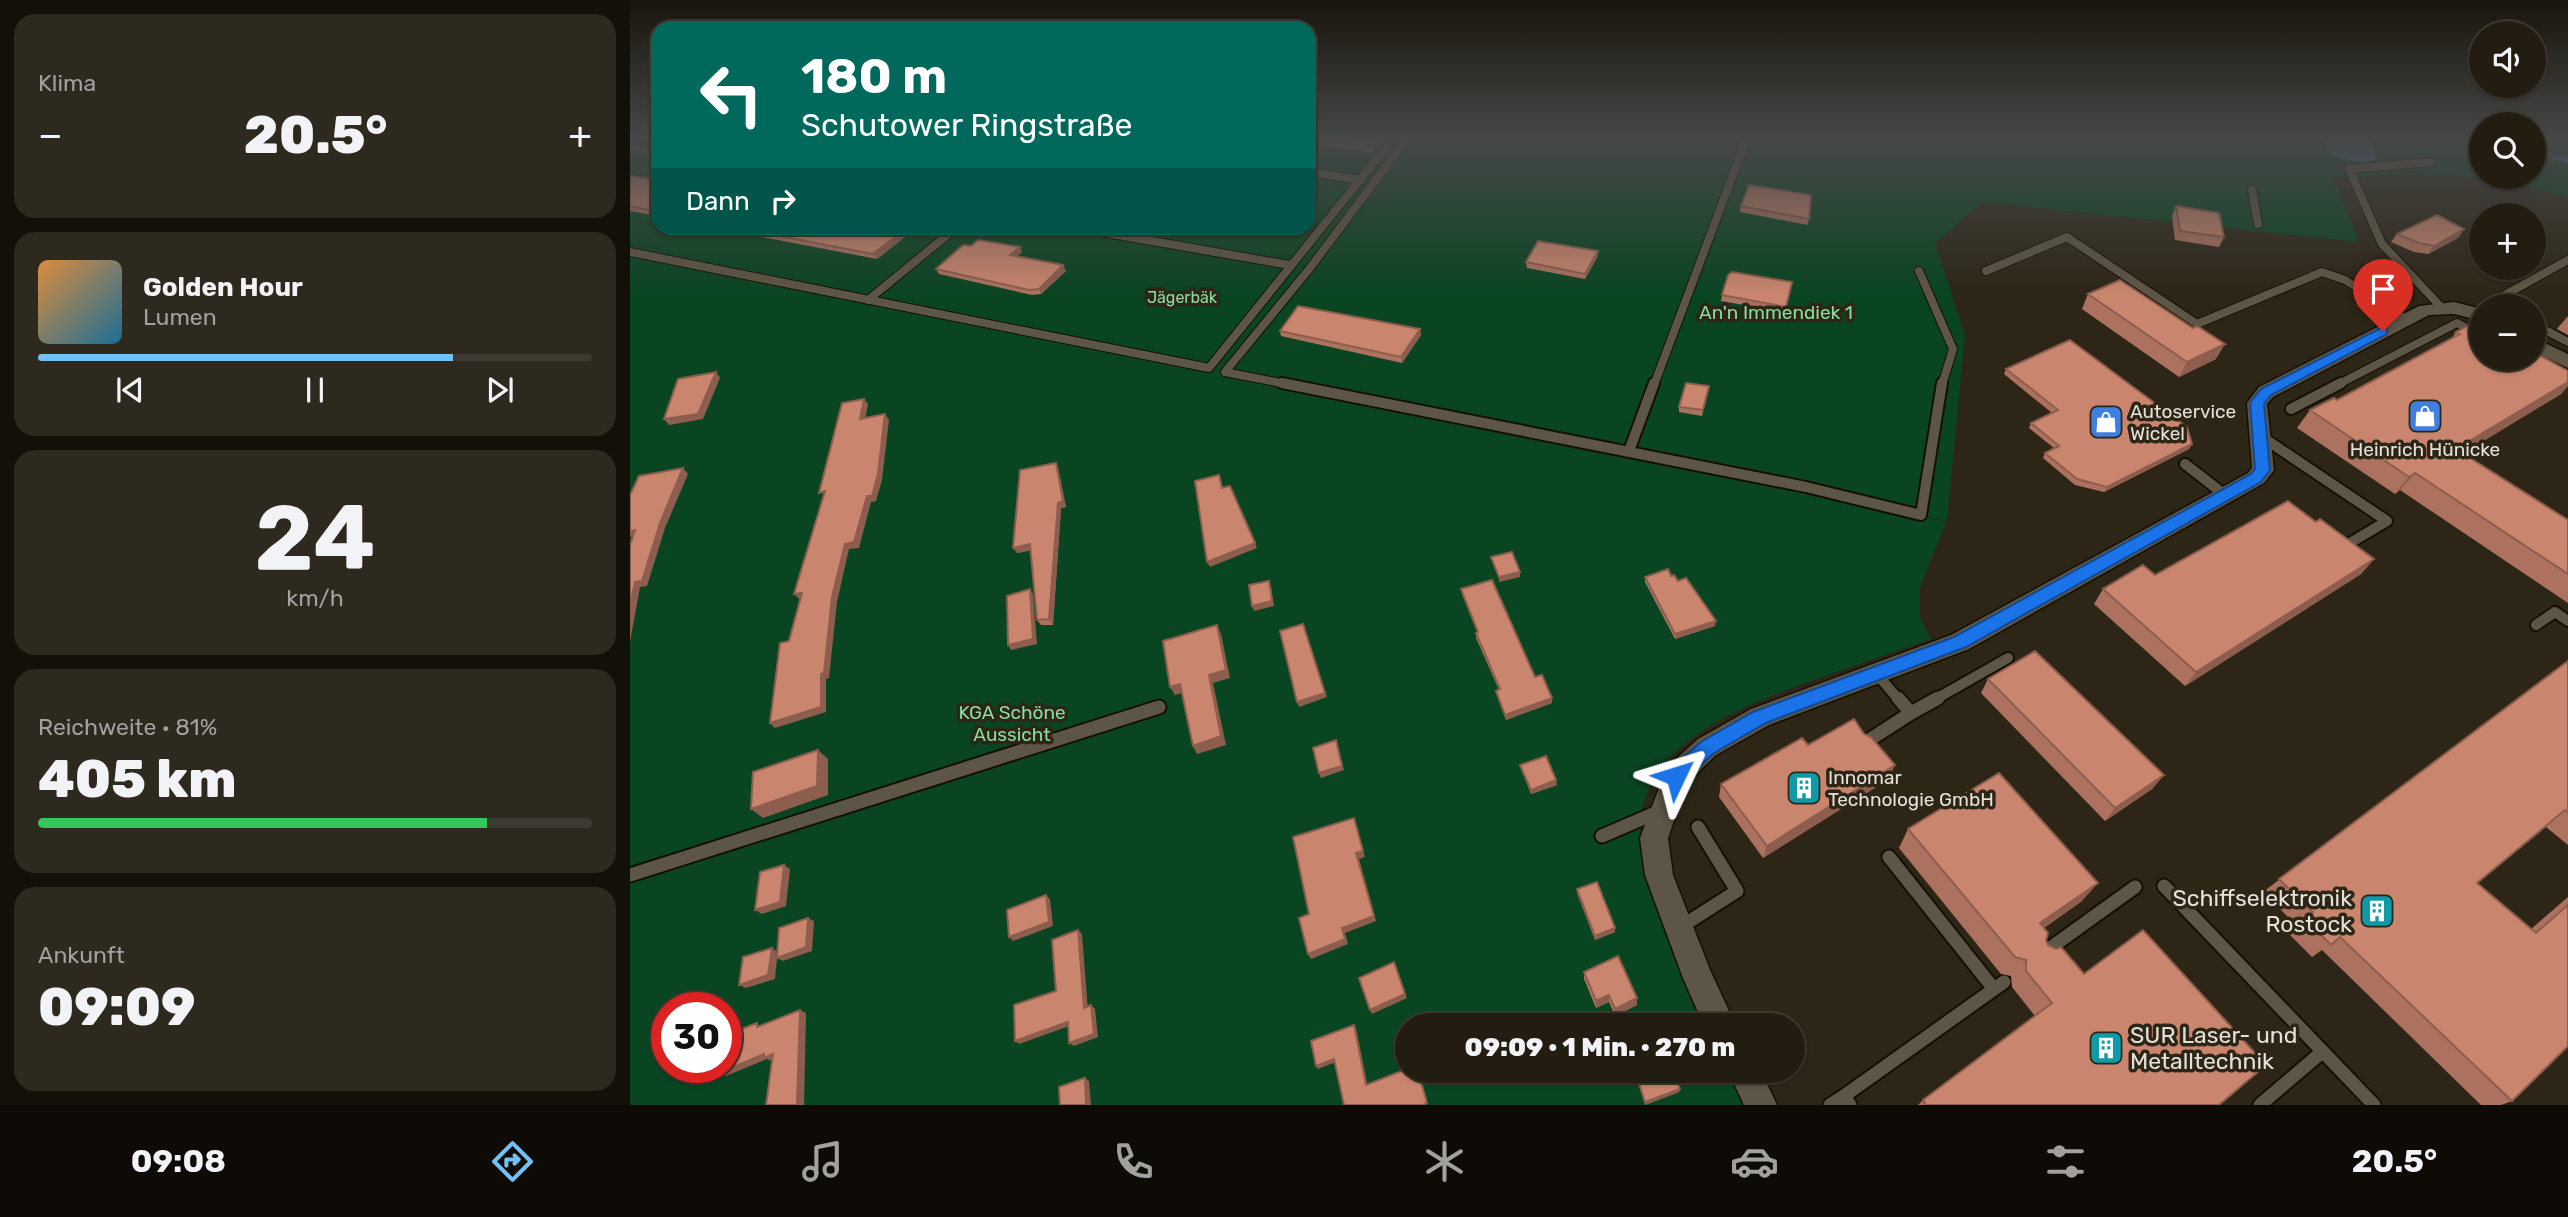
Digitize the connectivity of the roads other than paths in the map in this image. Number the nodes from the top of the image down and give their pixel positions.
1 (1351, 192) edge
2 (1367, 192) edge
3 (1727, 192) edge
4 (2252, 192) edge
5 (2359, 192) edge
6 (2258, 223) dead end
7 (1316, 233) edge
8 (947, 235) edge
9 (1117, 235) edge
10 (1314, 235) edge
11 (630, 252) edge
12 (2568, 260) edge
13 (1289, 265) junction
14 (1919, 271) dead end
15 (1986, 271) dead end
16 (2511, 294) edge
17 (868, 299) junction
18 (2441, 307) junction
19 (2469, 308) edge
20 (2406, 319) junction
21 (2469, 329) edge
22 (2546, 330) edge
23 (2568, 342) edge
24 (2546, 350) edge
25 (2568, 362) edge
26 (2291, 409) dead end
27 (2261, 437) junction
28 (1629, 451) junction
29 (2185, 464) dead end
30 (2225, 495) junction
31 (2345, 545) edge
32 (2568, 621) edge
33 (2536, 625) dead end
34 (2008, 659) dead end
35 (1875, 673) junction
36 (1159, 707) dead end
37 (1912, 713) junction
38 (1866, 742) edge
39 (1661, 810) junction
40 (1698, 827) dead end
41 (1602, 836) dead end
42 (1889, 857) dead end
43 (630, 875) edge
44 (2164, 886) dead end
45 (2135, 887) dead end
46 (1678, 929) junction
47 (2040, 956) edge
48 (1715, 1013) edge
49 (2322, 1052) junction
50 (1750, 1083) edge
51 (1847, 1100) edge
52 (1761, 1105) edge
53 (1830, 1105) edge
54 (2260, 1105) edge
55 (2374, 1105) edge

1 - 7 lane
2 - 28 lane
3 - 28 lane
4 - 6 lane
5 - 18 lane
8 - 17 lane
9 - 13 lane
10 - 13 lane
11 - 17 lane
12 - 16 lane
13 - 17 lane
14 - 28 lane
15 - 20 lane
18 - 19 street
18 - 20 street
20 - 27 street
21 - 26 lane
22 - 23 lane
24 - 25 street
27 - 30 street
27 - 31 lane
29 - 30 lane
30 - 35 street
32 - 33 lane
34 - 37 lane
35 - 37 lane
35 - 39 street
36 - 43 lane
37 - 38 lane
39 - 41 lane
39 - 46 street
40 - 46 lane
42 - 51 lane
44 - 49 lane
45 - 47 lane
46 - 48 street
49 - 54 lane
49 - 55 lane
50 - 52 street
51 - 53 lane

